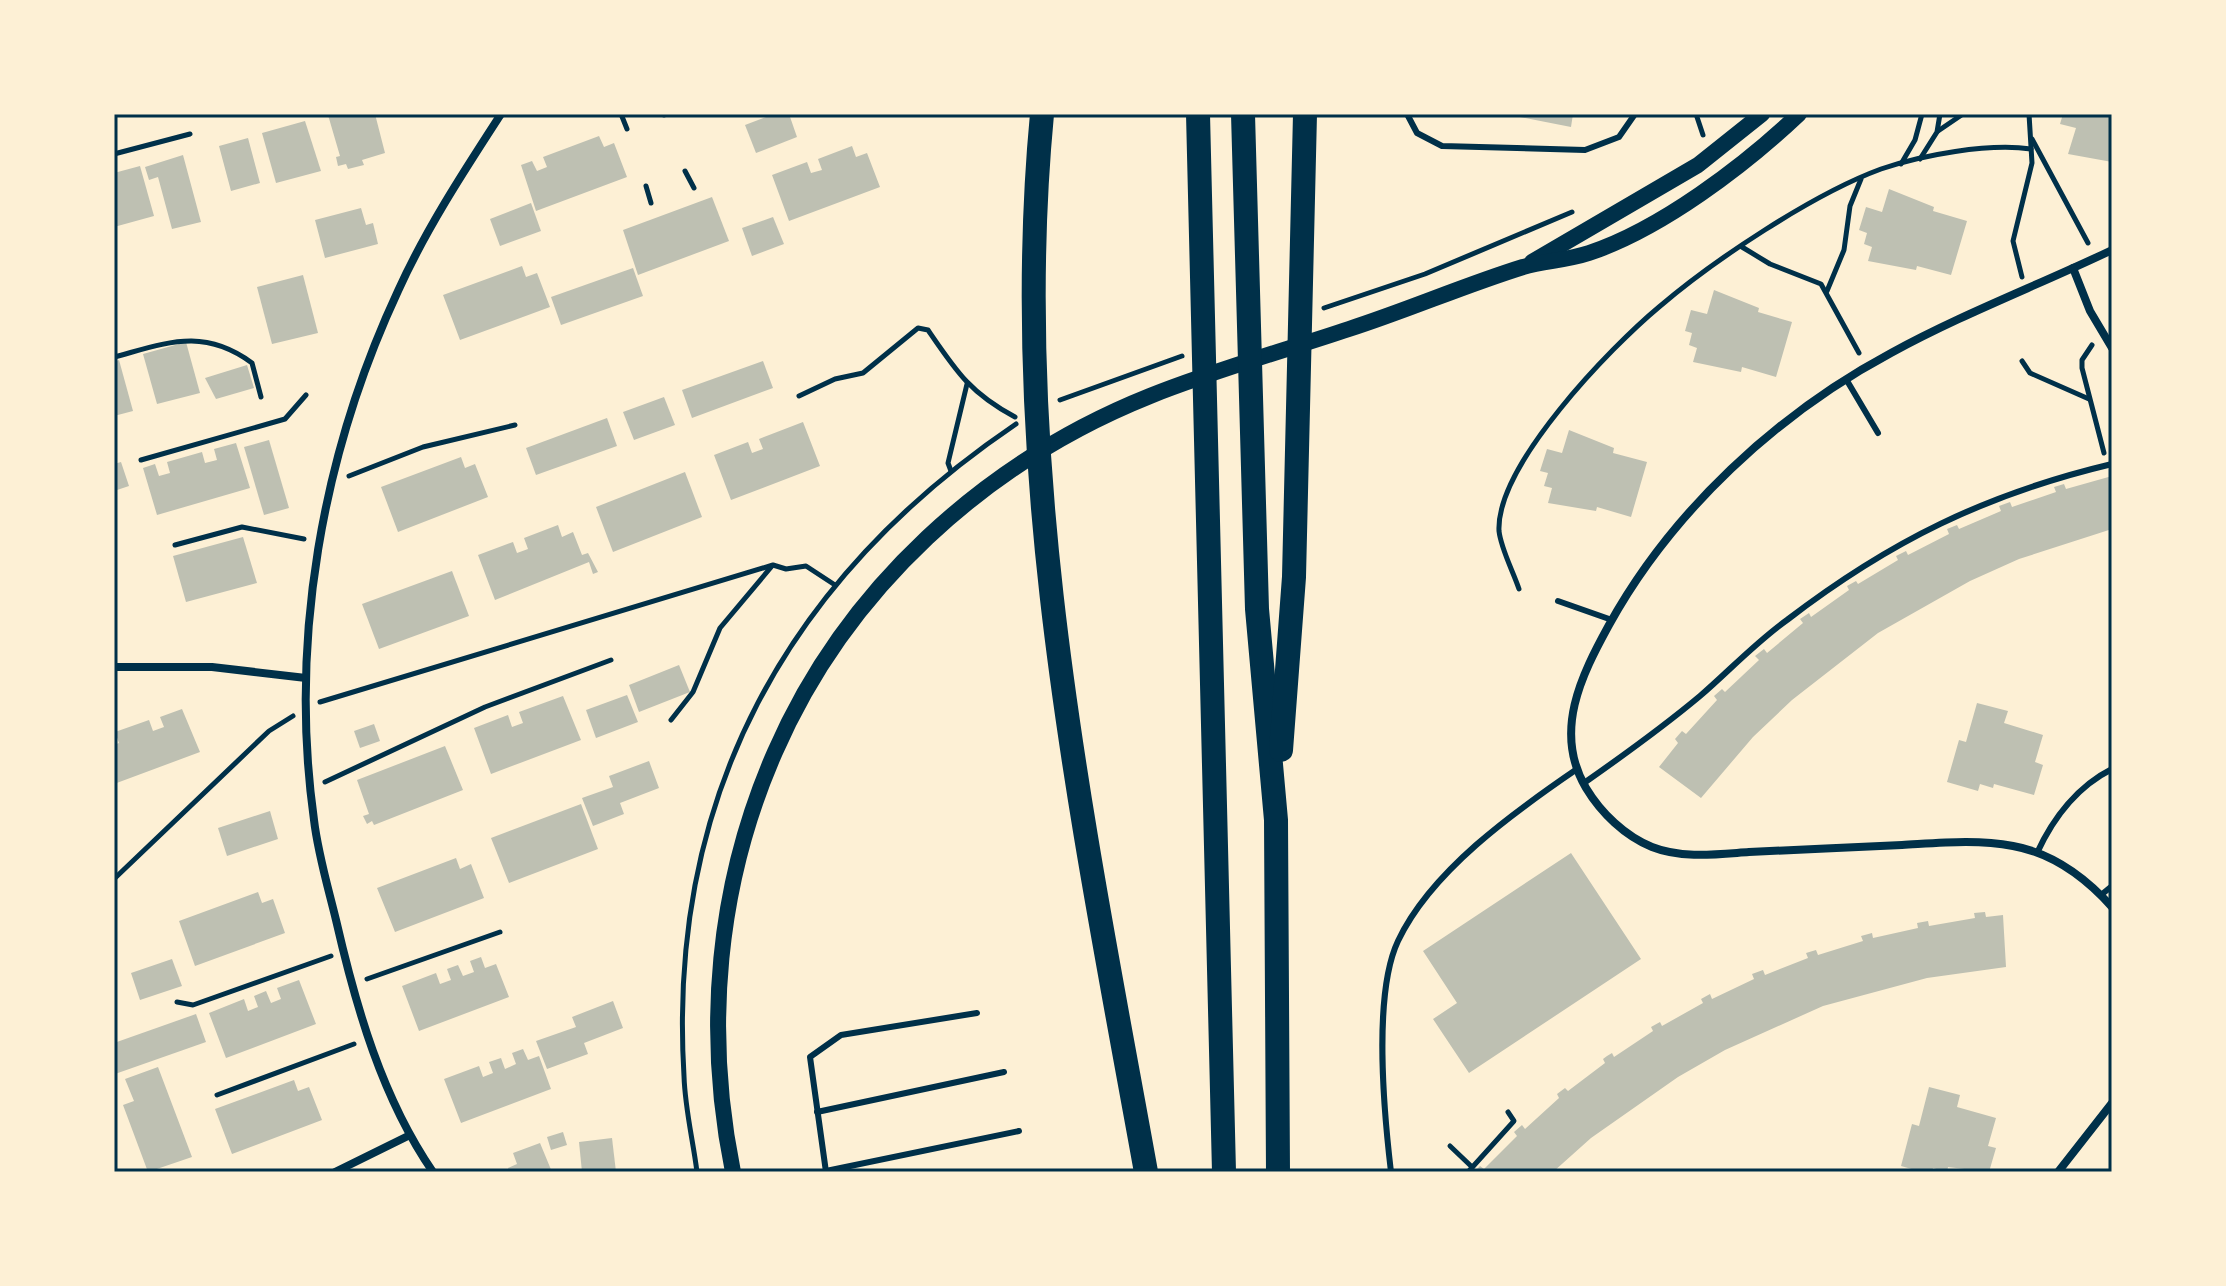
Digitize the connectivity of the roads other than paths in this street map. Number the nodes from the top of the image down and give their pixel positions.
1 (501, 114) edge
2 (1042, 114) edge
3 (1198, 114) edge
4 (1243, 114) edge
5 (1305, 114) edge
6 (1407, 114) edge
7 (1635, 114) edge
8 (1762, 114) edge
9 (1799, 114) edge
10 (2112, 250) edge
11 (1524, 267) junction
12 (2073, 268) junction
13 (2112, 348) edge
14 (1846, 379) junction
15 (1878, 433) dead end
16 (2112, 464) edge
17 (1558, 601) dead end
18 (1612, 620) junction
19 (114, 667) edge
20 (306, 678) junction
21 (1577, 769) junction
22 (2112, 769) edge
23 (1584, 783) junction
24 (1276, 820) junction
25 (2037, 853) junction
26 (2112, 886) edge
27 (2101, 895) junction
28 (2112, 907) edge
29 (977, 1013) dead end
30 (1004, 1072) dead end
31 (2112, 1103) edge
32 (817, 1112) junction
33 (1019, 1131) dead end
34 (408, 1136) junction
35 (335, 1172) edge
36 (433, 1172) edge
37 (733, 1172) edge
38 (826, 1172) edge
39 (1146, 1172) edge
40 (1224, 1172) edge
41 (1278, 1172) edge
42 (1391, 1172) edge
43 (2058, 1172) edge

1 - 20 street
2 - 39 highway
3 - 40 highway
4 - 24 highway
5 - 24 highway
6 - 7 lane
8 - 11 main road
9 - 11 main road
10 - 12 street
11 - 37 main road
12 - 13 street
12 - 14 street
14 - 15 lane
14 - 18 street
16 - 23 lane
17 - 18 lane
18 - 21 street
19 - 20 street
20 - 34 street
21 - 23 street
21 - 42 lane
22 - 25 lane
23 - 25 street
24 - 41 highway
25 - 27 street
26 - 27 lane
27 - 28 street
29 - 32 lane
30 - 32 lane
31 - 43 street
32 - 38 lane
33 - 38 lane
34 - 35 street
34 - 36 street

